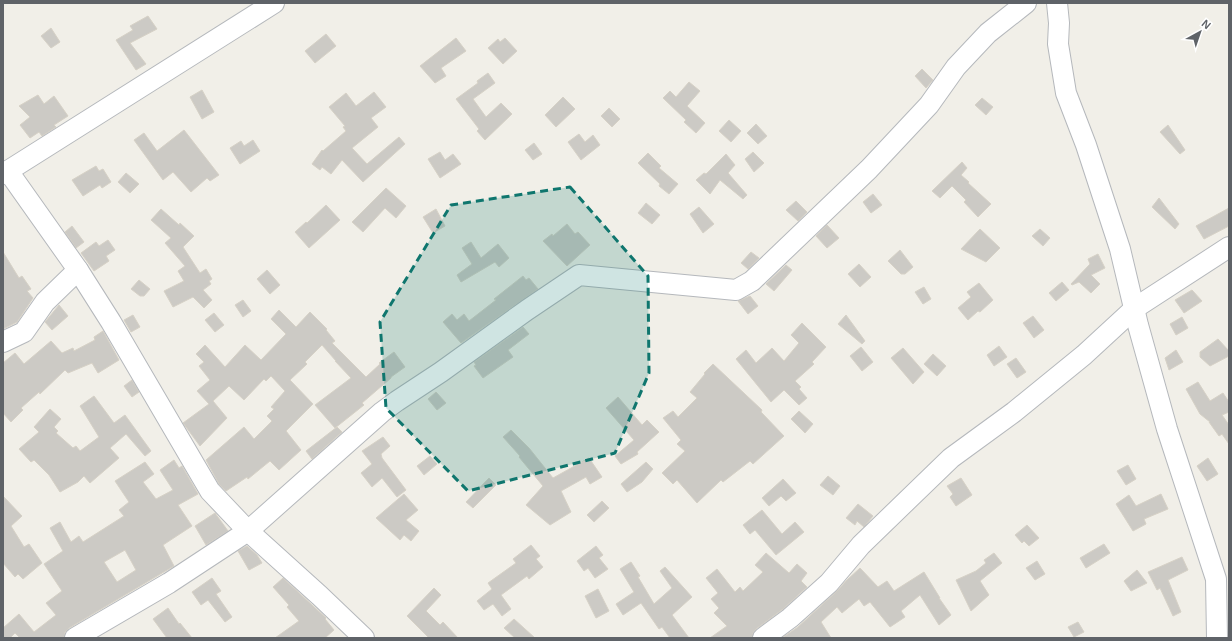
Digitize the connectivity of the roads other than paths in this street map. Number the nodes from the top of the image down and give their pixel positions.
1 (274, 3) edge
2 (1026, 3) edge
3 (1057, 3) edge
4 (6, 172) edge
5 (1229, 246) edge
6 (78, 270) junction
7 (1135, 308) junction
8 (3, 342) edge
9 (248, 531) junction
10 (75, 638) edge
11 (364, 638) edge
12 (762, 638) edge
13 (1217, 638) edge

1 - 4 street
2 - 9 street
3 - 7 street
4 - 6 street
5 - 7 street
6 - 8 street
6 - 9 street
7 - 12 street
7 - 13 street
9 - 10 street
9 - 11 street

